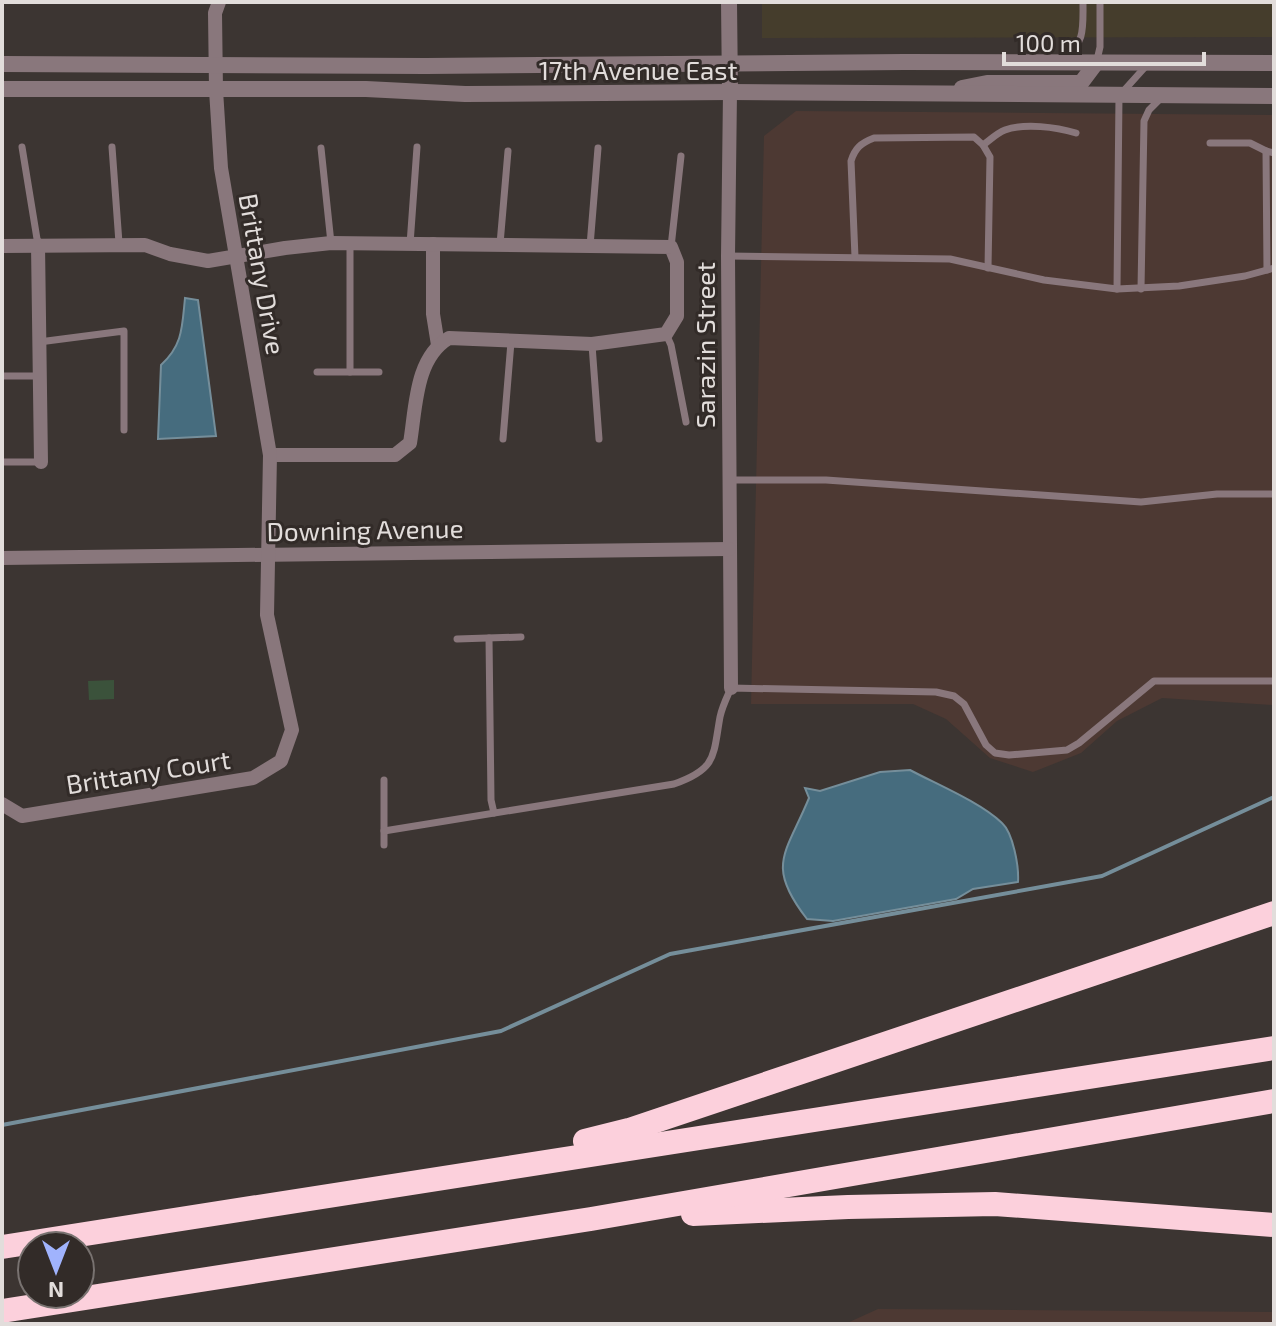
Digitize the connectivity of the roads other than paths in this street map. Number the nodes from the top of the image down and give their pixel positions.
1 (219, 2) edge
2 (729, 2) edge
3 (1083, 2) edge
4 (1100, 2) edge
5 (1150, 61) junction
6 (1062, 63) junction
7 (1096, 63) junction
8 (1274, 63) edge
9 (2, 64) edge
10 (216, 64) junction
11 (729, 65) junction
12 (2, 89) edge
13 (216, 90) junction
14 (730, 92) junction
15 (929, 94) junction
16 (1119, 96) junction
17 (1163, 96) junction
18 (1274, 96) edge
19 (1076, 133) dead end
20 (1210, 143) dead end
21 (983, 145) junction
22 (22, 147) dead end
23 (112, 147) dead end
24 (417, 147) dead end
25 (321, 148) dead end
26 (598, 148) dead end
27 (508, 151) dead end
28 (1270, 152) edge
29 (681, 156) dead end
30 (119, 243) junction
31 (331, 243) junction
32 (350, 243) junction
33 (410, 244) junction
34 (433, 244) junction
35 (38, 245) junction
36 (500, 245) junction
37 (2, 246) edge
38 (590, 246) junction
39 (671, 247) junction
40 (237, 256) junction
41 (728, 256) junction
42 (855, 257) junction
43 (988, 268) junction
44 (1271, 269) edge
45 (1117, 289) junction
46 (1141, 289) junction
47 (666, 334) junction
48 (39, 342) junction
49 (511, 342) junction
50 (592, 344) junction
51 (438, 345) junction
52 (317, 372) dead end
53 (350, 372) junction
54 (379, 372) dead end
55 (2, 376) edge
56 (40, 376) junction
57 (686, 422) dead end
58 (124, 430) dead end
59 (503, 439) dead end
60 (599, 439) dead end
61 (270, 455) junction
62 (2, 462) edge
63 (41, 462) joint
64 (729, 480) junction
65 (1274, 494) edge
66 (729, 549) junction
67 (267, 554) junction
68 (2, 558) edge
69 (521, 637) dead end
70 (489, 638) junction
71 (457, 639) dead end
72 (1274, 681) edge
73 (731, 688) junction
74 (384, 780) dead end
75 (2, 804) edge
76 (494, 813) junction
77 (384, 831) junction
78 (384, 845) dead end
79 (1274, 913) edge
80 (1274, 1048) edge
81 (1274, 1101) edge
82 (291, 1200) junction
83 (591, 1219) junction
84 (1274, 1225) edge
85 (2, 1247) edge
86 (2, 1311) edge

1 - 10 street, Brittany Drive
2 - 11 street, Sarazin Street
3 - 6 lane
4 - 7 lane
5 - 7 street, 17th Avenue East
5 - 8 street, 17th Avenue East
5 - 16 lane
6 - 7 street, 17th Avenue East
6 - 11 street, 17th Avenue East
7 - 15 street
9 - 10 street, 17th Avenue East
10 - 11 street, 17th Avenue East
10 - 13 street, Brittany Drive
11 - 14 street, Sarazin Street
12 - 13 street, 17th Avenue East
13 - 14 street, 17th Avenue East
13 - 40 street, Brittany Drive
14 - 15 street, 17th Avenue East
14 - 41 street, Sarazin Street
15 - 16 street, 17th Avenue East
16 - 17 street, 17th Avenue East
16 - 45 lane
17 - 18 street, 17th Avenue East
17 - 46 lane
19 - 21 lane
20 - 28 lane
21 - 42 lane
21 - 43 lane
22 - 35 lane
23 - 30 lane
24 - 33 lane
25 - 31 lane
26 - 38 lane
27 - 36 lane
28 - 44 lane
29 - 39 lane
30 - 35 street
30 - 40 street
31 - 32 street
31 - 40 street
32 - 33 street
32 - 53 lane
33 - 34 street
34 - 36 street
34 - 51 street
35 - 37 street
35 - 48 street
36 - 38 street
38 - 39 street
39 - 47 street
40 - 61 street, Brittany Drive
41 - 42 lane
41 - 64 street, Sarazin Street
42 - 43 lane
43 - 45 lane
44 - 46 lane
45 - 46 lane
47 - 50 street
47 - 57 lane
48 - 56 street
48 - 58 lane
49 - 50 street
49 - 51 street
49 - 59 lane
50 - 60 lane
51 - 61 street
52 - 53 lane
53 - 54 lane
55 - 56 lane
56 - 63 street
61 - 67 street, Brittany Drive
62 - 63 lane
64 - 65 lane
64 - 66 street, Sarazin Street
66 - 67 street, Downing Avenue
66 - 73 street, Sarazin Street
67 - 68 street, Downing Avenue
67 - 75 street, Brittany Court
69 - 70 lane
70 - 71 lane
70 - 76 lane
72 - 73 lane
73 - 76 lane
74 - 77 lane
76 - 77 lane
77 - 78 lane
79 - 82 highway
80 - 82 highway
81 - 83 highway
82 - 85 highway
83 - 84 highway
83 - 86 highway

